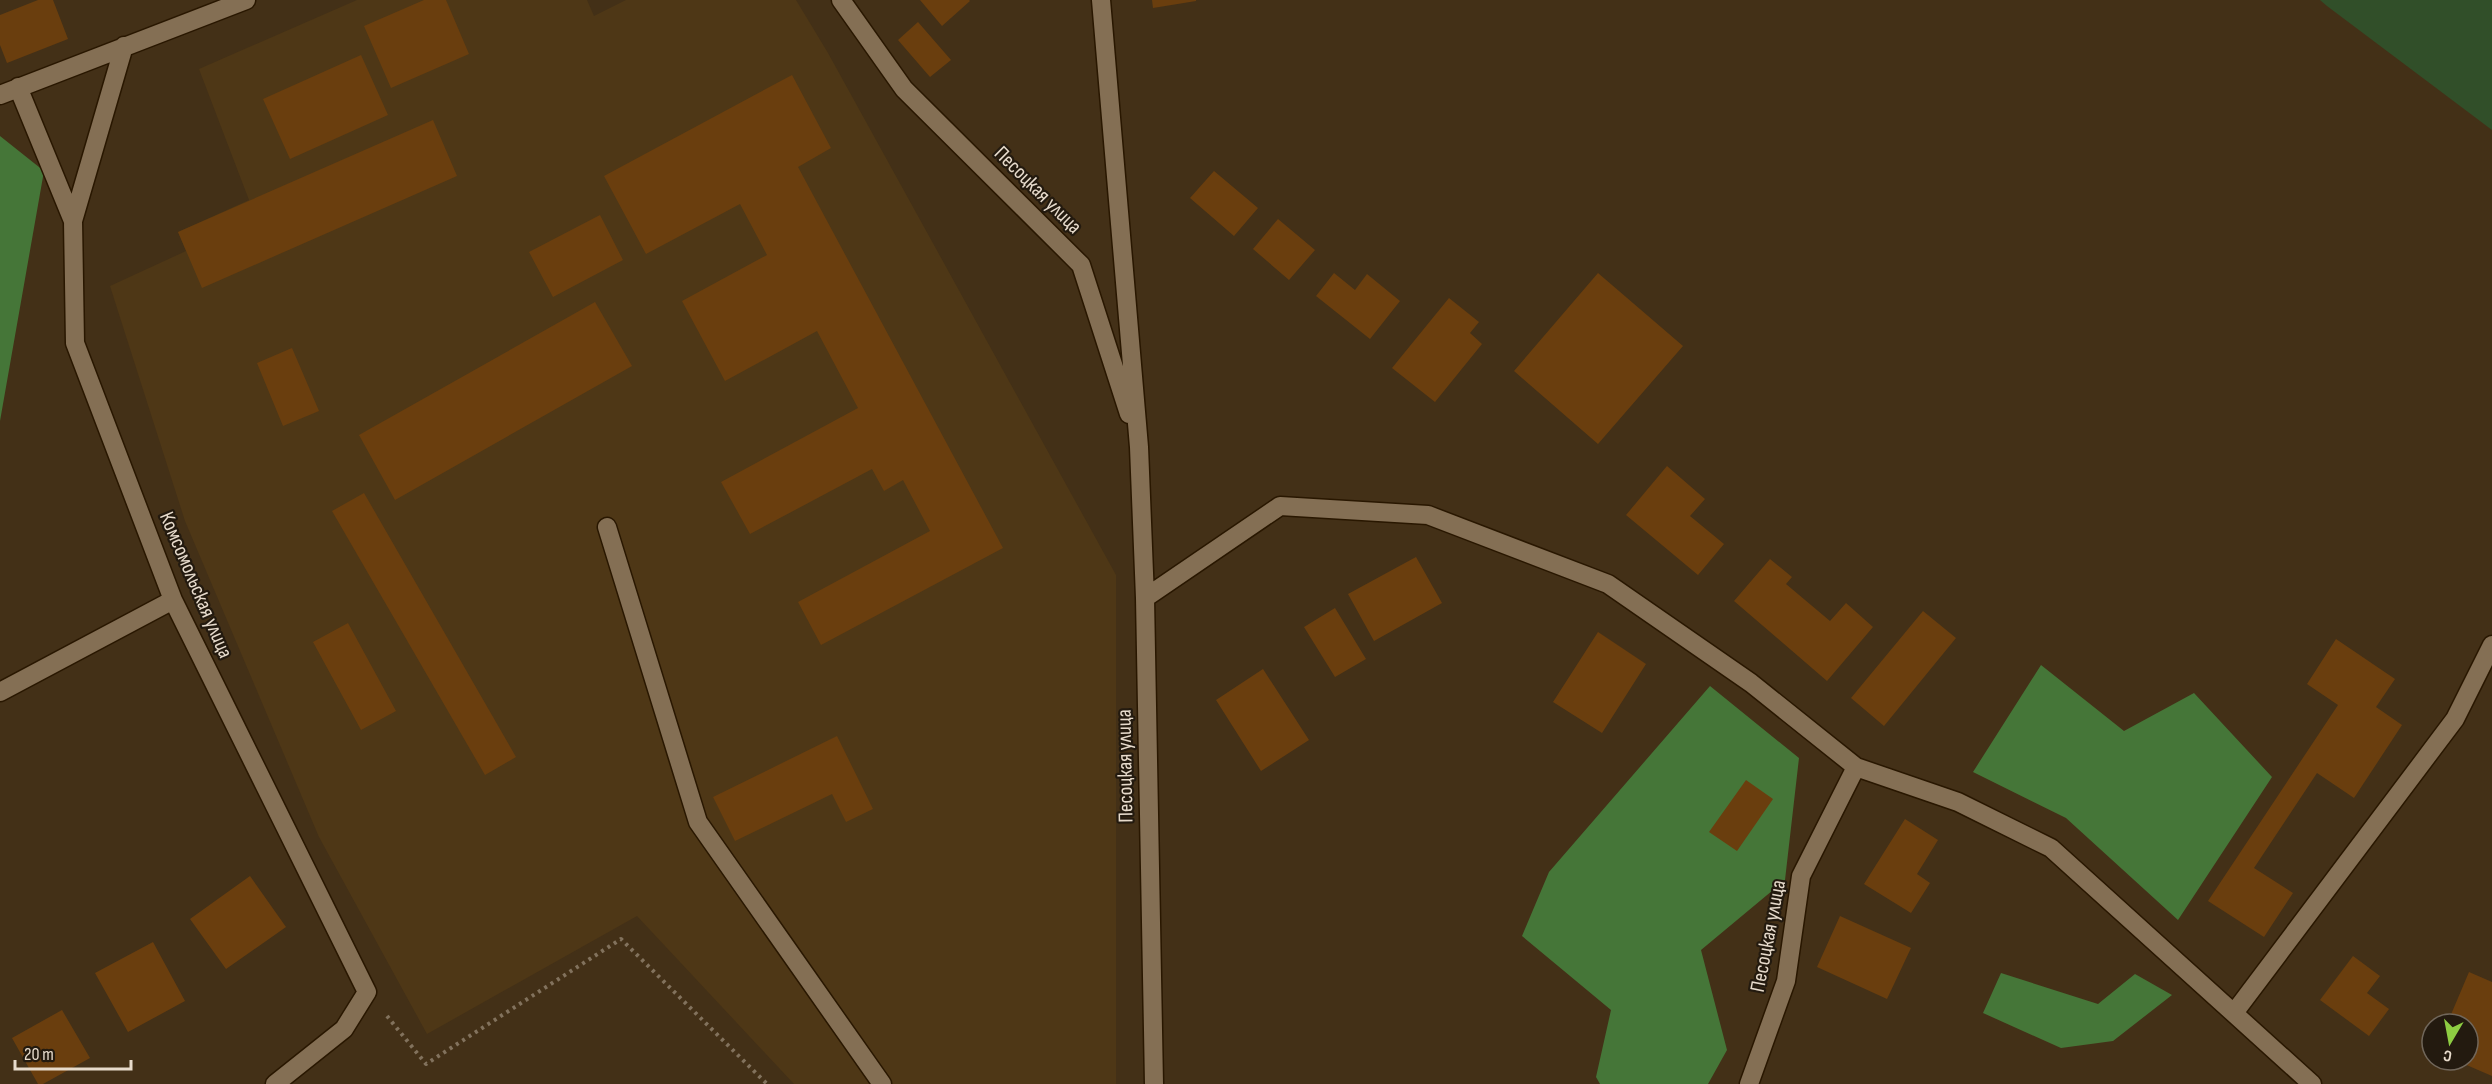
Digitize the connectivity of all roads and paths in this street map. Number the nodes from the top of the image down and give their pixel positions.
1 (246, 0) edge
2 (841, 0) edge
3 (1101, 0) edge
4 (123, 46) junction
5 (18, 87) junction
6 (0, 95) edge
7 (73, 221) junction
8 (1139, 447) junction
9 (607, 527) dead end
10 (1145, 598) junction
11 (173, 600) junction
12 (2492, 645) edge
13 (0, 692) edge
14 (1856, 767) junction
15 (367, 992) junction
16 (2234, 1013) junction
17 (275, 1084) edge
18 (767, 1084) edge
19 (882, 1084) edge
20 (1154, 1084) edge
21 (1749, 1084) edge
22 (2312, 1084) edge

1 - 4 street
2 - 8 street, Песоцкая улица
3 - 8 street, Песоцкая улица
4 - 5 street
4 - 7 street, Комсомольская улица
5 - 6 street
5 - 7 street
7 - 11 street, Комсомольская улица
8 - 10 street, Песоцкая улица
9 - 19 street
10 - 14 street
10 - 20 street, Песоцкая улица
11 - 13 street
11 - 15 street, Комсомольская улица
12 - 16 street
14 - 16 street
14 - 21 street, Песоцкая улица
15 - 17 street
15 - 18 path
16 - 22 street

